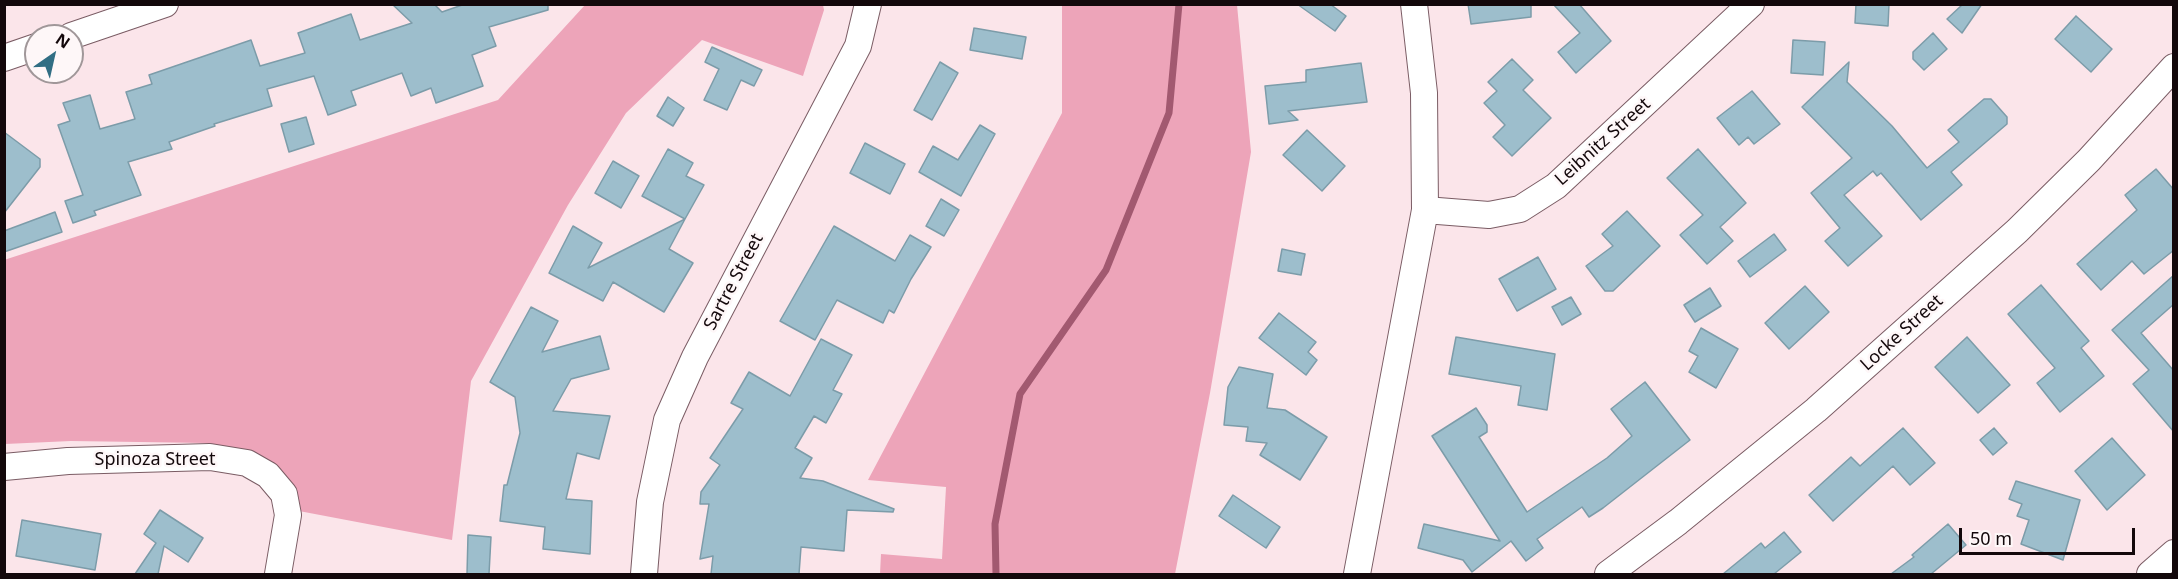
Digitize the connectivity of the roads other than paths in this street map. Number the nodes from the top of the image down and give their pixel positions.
1 (165, 4) edge
2 (868, 4) edge
3 (1414, 4) edge
4 (1751, 4) edge
5 (133, 10) edge
6 (84, 30) edge
7 (24, 51) edge
8 (4, 58) edge
9 (2174, 67) edge
10 (1425, 210) junction
11 (4, 467) edge
12 (2174, 553) edge
13 (278, 574) edge
14 (644, 574) edge
15 (1357, 574) edge
16 (1608, 574) edge
17 (2150, 574) edge

1 - 5 street
2 - 14 street, Sartre Street
3 - 10 street
4 - 10 street, Leibnitz Street
5 - 6 street
7 - 8 street
9 - 16 street, Locke Street
10 - 15 street
11 - 13 street, Spinoza Street
12 - 17 street

